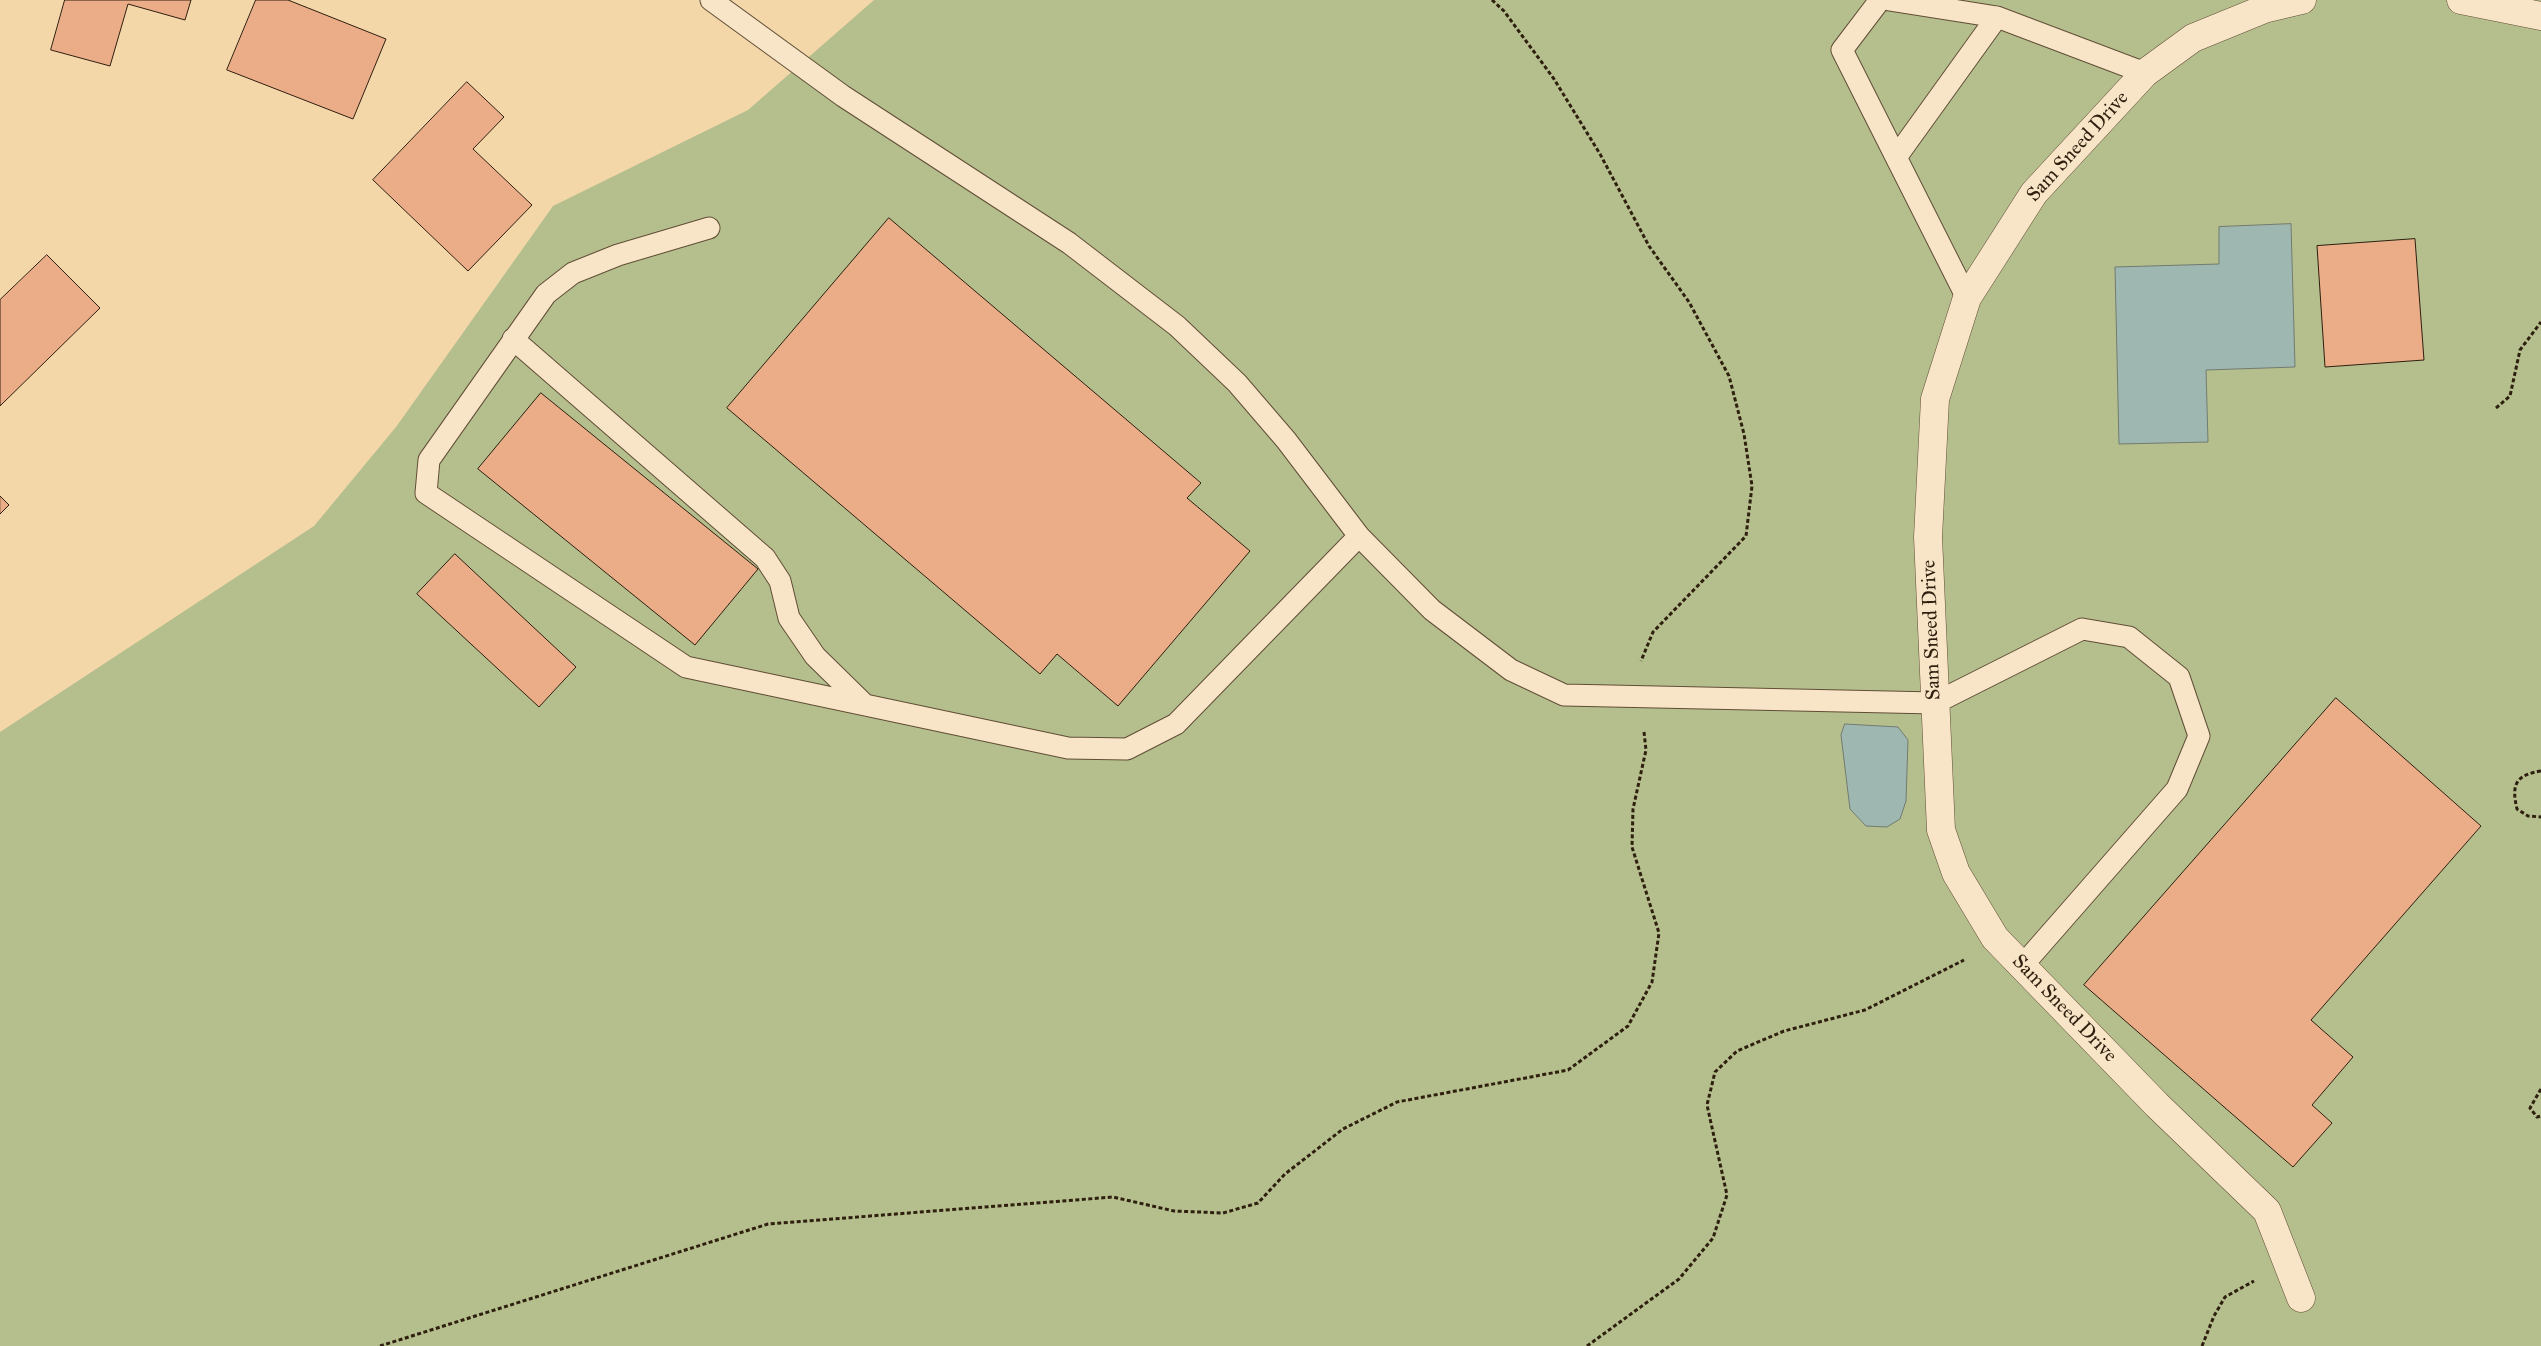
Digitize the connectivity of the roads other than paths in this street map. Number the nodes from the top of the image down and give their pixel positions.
1 (711, 0) edge
2 (1880, 0) edge
3 (1889, 0) edge
4 (2302, 0) edge
5 (2461, 0) edge
6 (2541, 16) edge
7 (1996, 17) junction
8 (2145, 73) junction
9 (1897, 156) junction
10 (709, 228) dead end
11 (1967, 298) junction
12 (513, 339) junction
13 (1359, 536) junction
14 (1935, 703) junction
15 (865, 705) junction
16 (2022, 966) junction
17 (2301, 1298) dead end

1 - 13 lane
2 - 9 lane
3 - 7 lane
4 - 8 street, Sam Sneed Drive
5 - 6 street
7 - 8 lane
7 - 9 lane
8 - 11 street, Sam Sneed Drive
9 - 11 lane
10 - 12 lane
11 - 14 street, Sam Sneed Drive
12 - 15 lane
12 - 15 lane
13 - 14 lane
13 - 15 lane
14 - 16 street, Sam Sneed Drive
14 - 16 lane
16 - 17 street, Sam Sneed Drive

